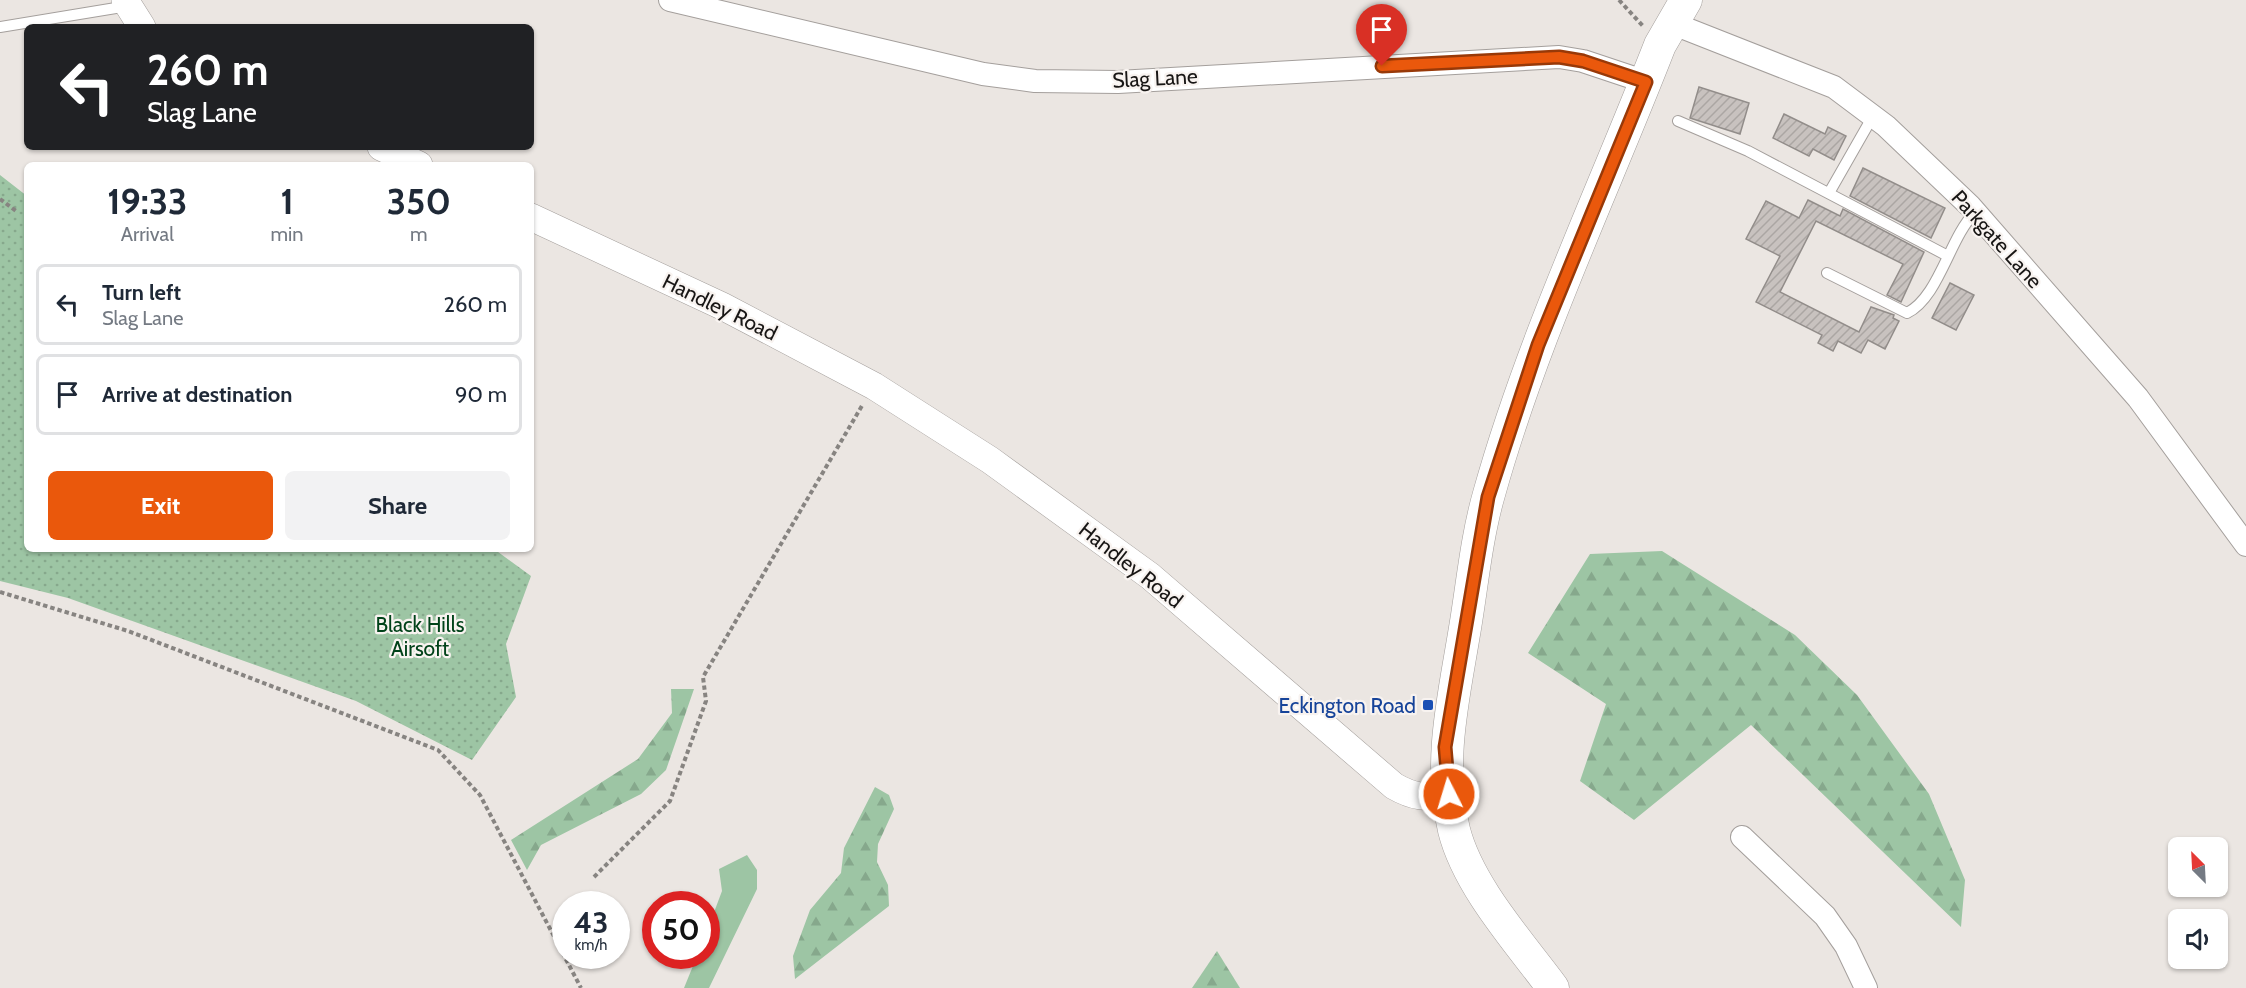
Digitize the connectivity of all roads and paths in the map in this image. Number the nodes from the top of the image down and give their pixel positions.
1 (670, 0) edge
2 (1619, 0) edge
3 (132, 11) edge
4 (1674, 23) edge
5 (24, 24) edge
6 (25, 24) edge
7 (0, 27) edge
8 (1646, 82) junction
9 (1873, 116) junction
10 (1678, 122) dead end
11 (387, 150) edge
12 (413, 162) edge
13 (1829, 194) junction
14 (0, 200) edge
15 (16, 211) dead end
16 (1975, 212) junction
17 (534, 218) edge
18 (1946, 255) junction
19 (1827, 273) dead end
20 (874, 386) junction
21 (2246, 546) edge
22 (0, 592) edge
23 (1449, 794) junction
24 (1742, 837) dead end
25 (594, 877) dead end
26 (581, 988) edge
27 (1553, 988) edge
28 (1866, 988) edge

1 - 8 street, Slag Lane
2 - 4 path
3 - 6 lane
4 - 8 main road
4 - 9 street, Parkgate Lane
5 - 7 lane
8 - 23 main road
9 - 13 lane
9 - 16 street, Parkgate Lane
10 - 13 lane
11 - 12 street
13 - 18 lane
14 - 15 path
16 - 18 lane
16 - 21 street, Parkgate Lane
17 - 20 street, Handley Road
18 - 19 lane
20 - 23 street, Handley Road
20 - 25 path
22 - 26 path
23 - 27 main road
24 - 28 street

